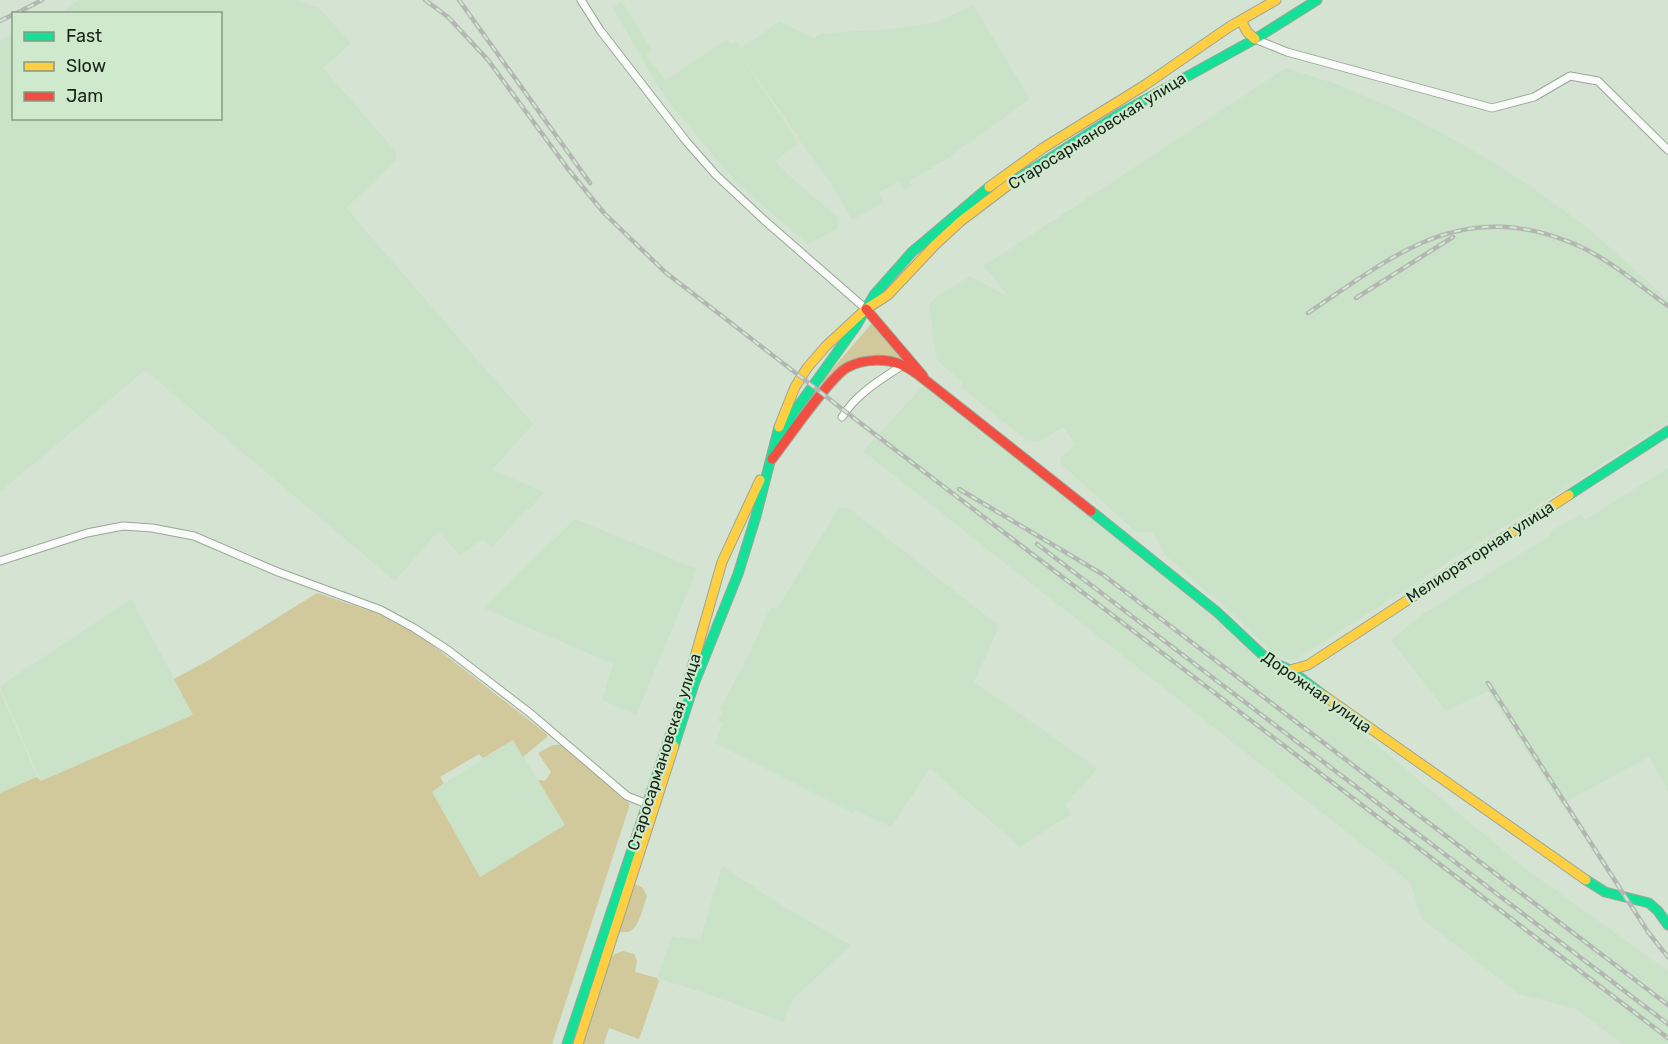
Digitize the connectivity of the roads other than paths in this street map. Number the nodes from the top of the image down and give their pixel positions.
1 (581, 0) edge
2 (1276, 0) edge
3 (1317, 0) edge
4 (1241, 20) junction
5 (1255, 39) junction
6 (1668, 150) edge
7 (866, 309) junction
8 (903, 366) junction
9 (928, 382) junction
10 (842, 417) dead end
11 (1668, 431) edge
12 (768, 463) junction
13 (0, 561) edge
14 (722, 562) junction
15 (738, 574) junction
16 (1290, 670) junction
17 (647, 804) junction
18 (1668, 925) edge
19 (567, 1044) edge
20 (578, 1044) edge

1 - 7 street
2 - 4 main road, Старосармановская улица
3 - 5 main road, Старосармановская улица
4 - 5 main road
4 - 7 main road, Старосармановская улица
5 - 6 street
5 - 7 main road, Старосармановская улица
7 - 9 main road
7 - 12 main road, Старосармановская улица
8 - 9 main road
8 - 10 street
8 - 12 main road
9 - 16 main road, Дорожная улица
11 - 16 main road, Мелиораторная улица
12 - 14 main road, Старосармановская улица
12 - 15 main road, Старосармановская улица
13 - 17 street
14 - 15 main road
14 - 17 main road, Старосармановская улица
15 - 20 main road, Старосармановская улица
16 - 18 main road, Дорожная улица
17 - 19 main road, Старосармановская улица

